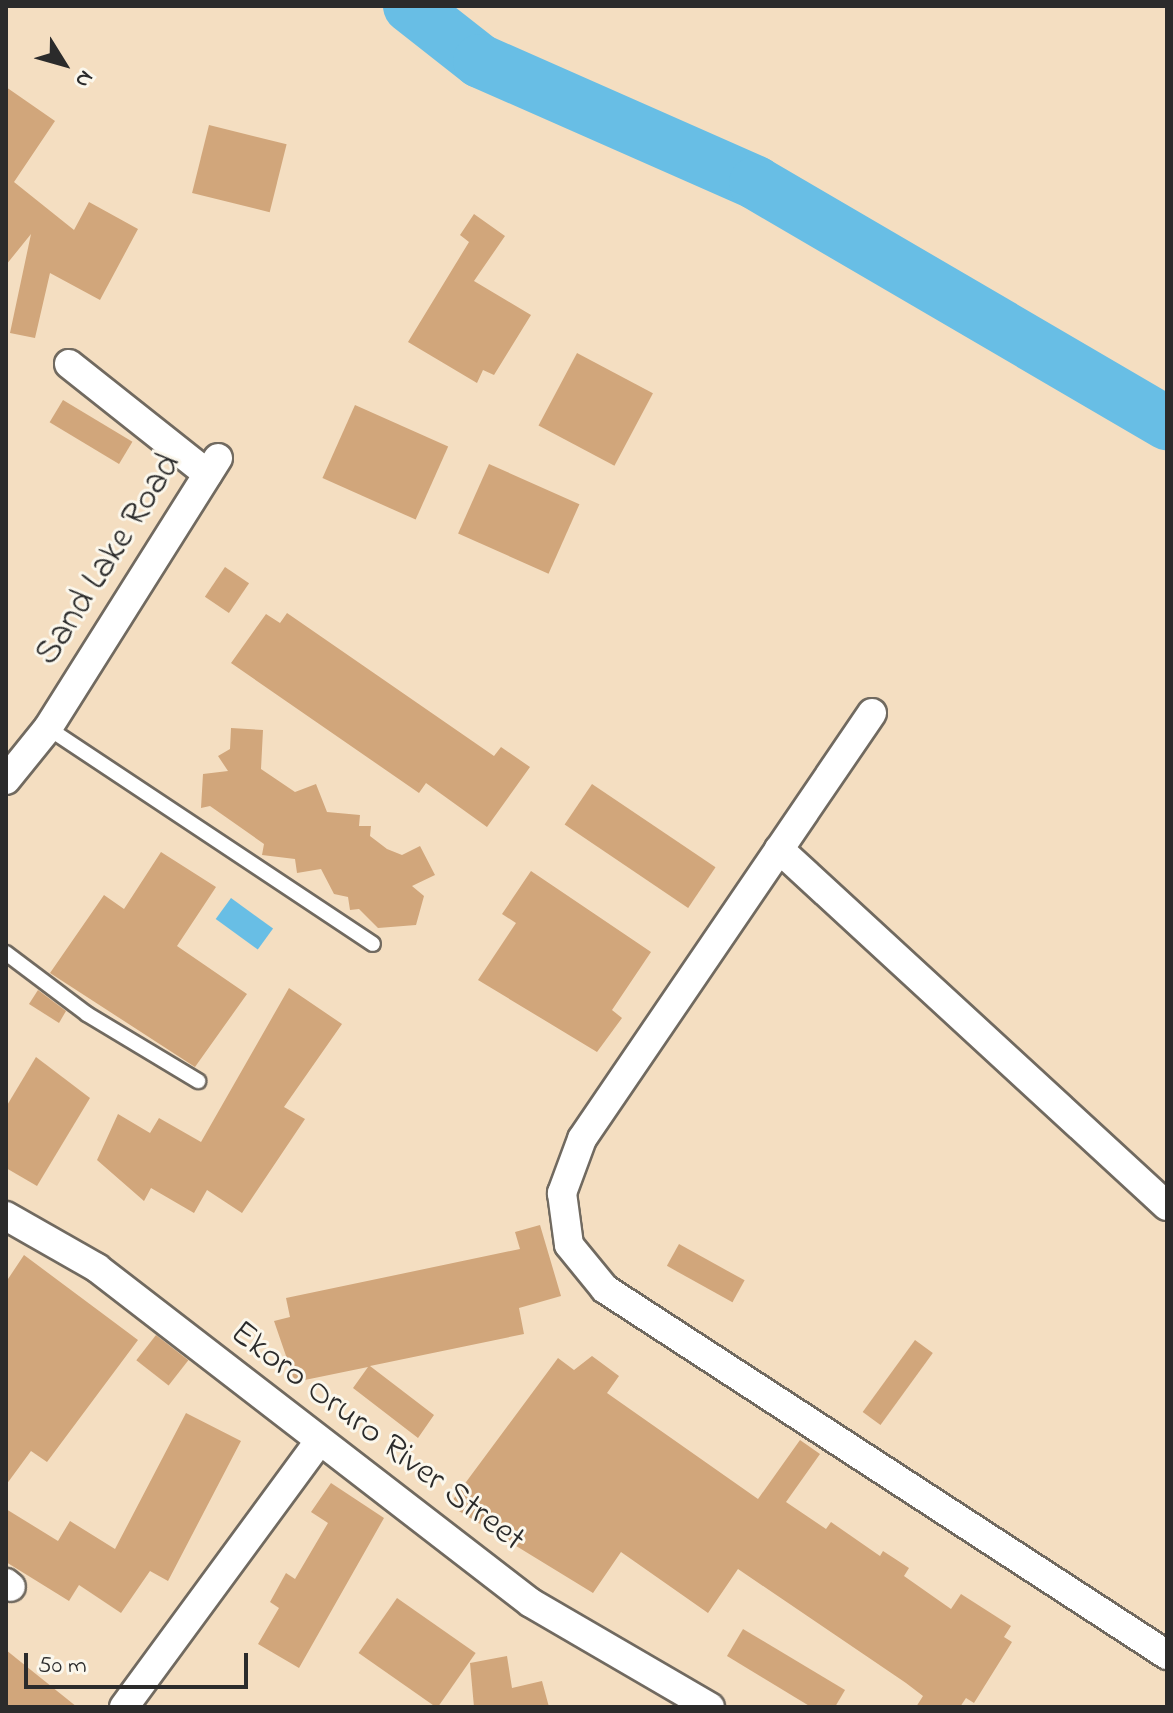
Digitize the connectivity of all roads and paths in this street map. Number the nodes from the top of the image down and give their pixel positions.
1 (69, 364) dead end
2 (872, 713) dead end
3 (48, 728) junction
4 (6, 780) edge
5 (779, 849) junction
6 (373, 944) dead end
7 (6, 953) edge
8 (198, 1081) dead end
9 (1167, 1206) edge
10 (6, 1216) edge
11 (318, 1443) junction
12 (1167, 1655) edge
13 (124, 1707) edge
14 (710, 1707) edge

1 - 3 street, Sand Lake Road
2 - 5 street
3 - 4 street, Sand Lake Road
3 - 6 lane
5 - 9 street
5 - 12 street
7 - 8 lane
10 - 11 street, Ekoro Oruro River Street
11 - 13 street
11 - 14 street, Ekoro Oruro River Street

